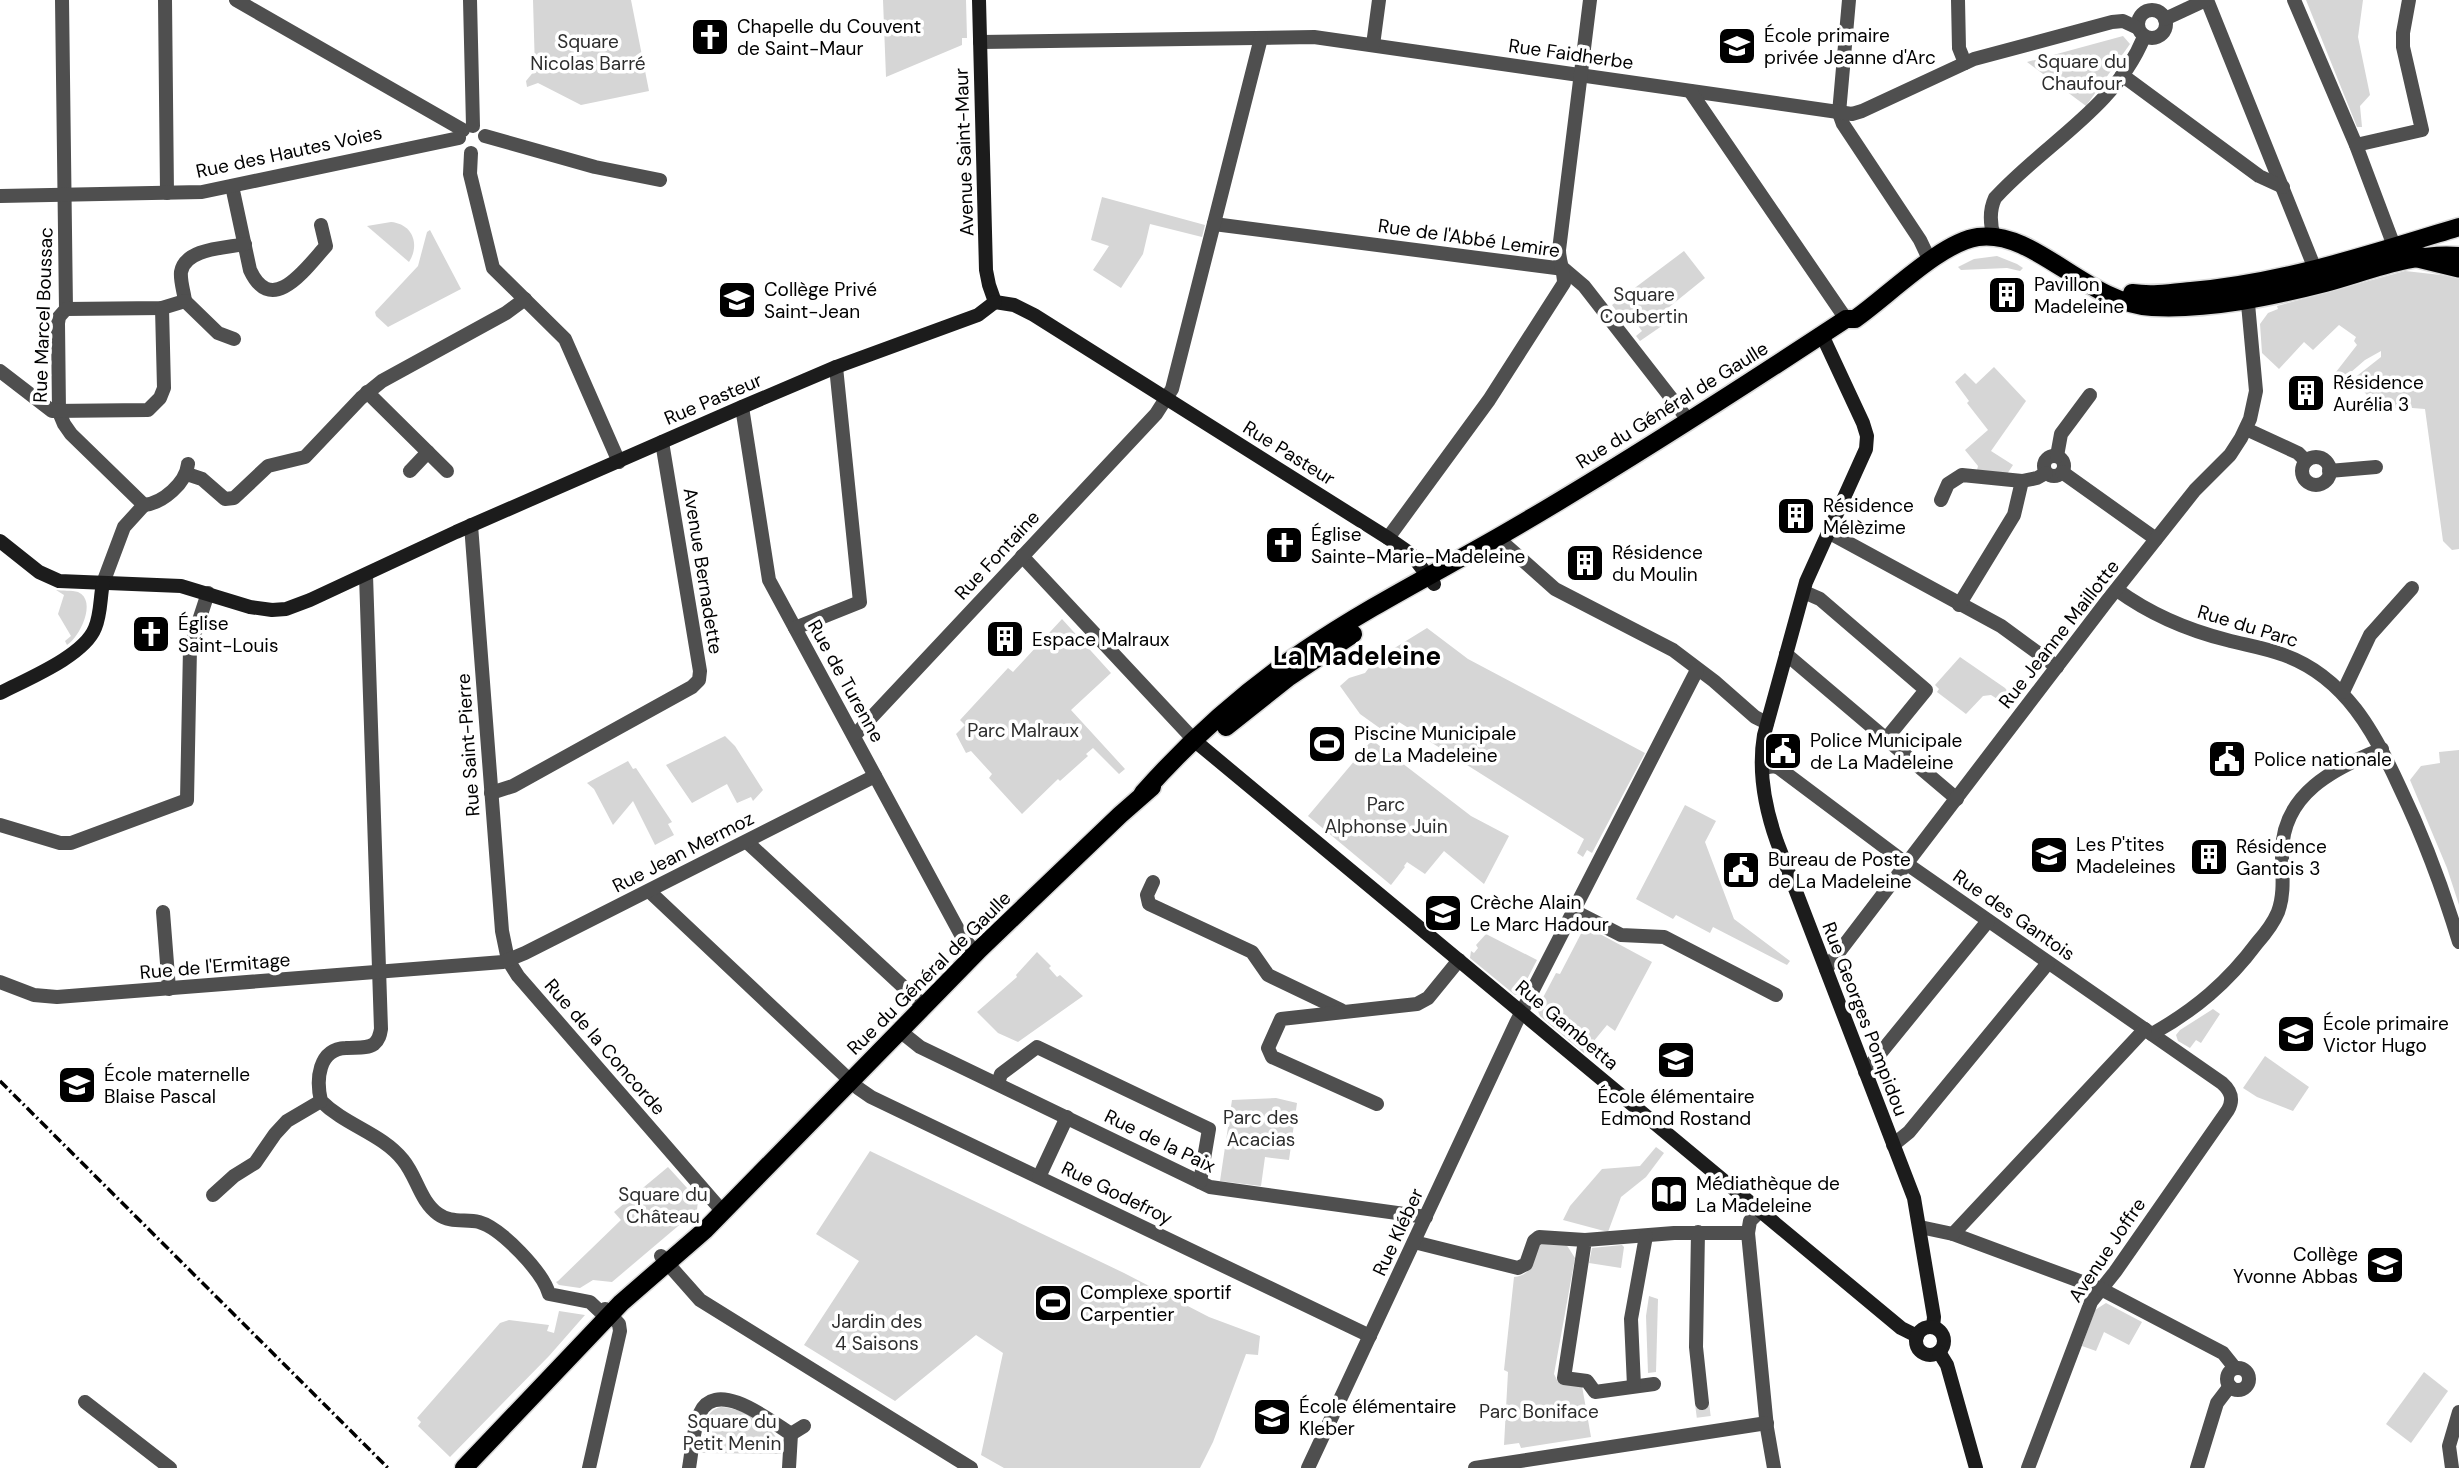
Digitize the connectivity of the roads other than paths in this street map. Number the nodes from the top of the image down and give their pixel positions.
1 (62, 0) edge
2 (165, 0) edge
3 (236, 0) edge
4 (470, 0) edge
5 (979, 0) edge
6 (1379, 0) edge
7 (1590, 0) edge
8 (1849, 0) edge
9 (1958, 0) edge
10 (2206, 0) edge
11 (2294, 0) edge
12 (2409, 0) edge
13 (2158, 10) edge
14 (2141, 33) junction
15 (1261, 38) junction
16 (980, 42) junction
17 (1373, 45) junction
18 (1965, 63) junction
19 (1581, 74) junction
20 (2122, 75) junction
21 (1690, 91) junction
22 (1839, 113) junction
23 (465, 132) junction
24 (485, 136) junction
25 (2356, 145) junction
26 (471, 153) junction
27 (660, 180) dead end
28 (232, 186) junction
29 (2283, 187) junction
30 (167, 193) junction
31 (65, 195) junction
32 (0, 196) edge
33 (1214, 223) junction
34 (321, 225) dead end
35 (2459, 227) edge
36 (1992, 231) junction
37 (245, 244) junction
38 (2394, 246) junction
39 (1929, 256) junction
40 (2459, 256) edge
41 (2418, 257) junction
42 (2459, 267) edge
43 (1564, 269) junction
44 (2315, 269) junction
45 (525, 299) junction
46 (2246, 299) junction
47 (185, 301) junction
48 (995, 302) junction
49 (162, 308) junction
50 (66, 309) junction
51 (1846, 319) junction
52 (1822, 335) junction
53 (234, 339) dead end
54 (836, 368) junction
55 (0, 371) edge
56 (368, 392) junction
57 (2090, 395) dead end
58 (1167, 400) junction
59 (742, 407) junction
60 (59, 412) junction
61 (1689, 421) junction
62 (2246, 429) junction
63 (662, 442) junction
64 (428, 452) junction
65 (260, 455) dead end
66 (2057, 456) junction
67 (2306, 461) junction
68 (618, 462) junction
69 (279, 463) junction
70 (2376, 467) dead end
71 (410, 471) dead end
72 (447, 471) dead end
73 (2329, 471) junction
74 (2062, 472) junction
75 (2046, 473) junction
76 (2022, 481) junction
77 (1941, 500) dead end
78 (144, 505) junction
79 (471, 525) junction
80 (1519, 525) junction
81 (1830, 533) junction
82 (1388, 538) junction
83 (2156, 540) junction
84 (0, 541) edge
85 (1501, 541) junction
86 (1022, 556) junction
87 (366, 575) junction
88 (1432, 579) junction
89 (103, 583) junction
90 (2412, 588) dead end
91 (2117, 590) junction
92 (1804, 592) junction
93 (208, 593) junction
94 (1959, 605) junction
95 (795, 628) junction
96 (1786, 653) junction
97 (2057, 667) junction
98 (1697, 670) junction
99 (2343, 692) junction
100 (0, 693) edge
101 (1767, 723) junction
102 (854, 736) junction
103 (1886, 739) junction
104 (1198, 744) junction
105 (2382, 749) junction
106 (1762, 768) junction
107 (875, 776) junction
108 (491, 793) junction
109 (1957, 799) junction
110 (0, 825) edge
111 (747, 842) junction
112 (1906, 864) junction
113 (1153, 882) dead end
114 (649, 891) junction
115 (1574, 911) junction
116 (163, 912) dead end
117 (1988, 921) junction
118 (2459, 942) edge
119 (976, 954) junction
120 (508, 960) junction
121 (1459, 960) junction
122 (2048, 963) junction
123 (1826, 970) junction
124 (378, 972) junction
125 (0, 982) edge
126 (169, 989) junction
127 (1776, 995) dead end
128 (924, 1006) junction
129 (1342, 1011) junction
130 (1522, 1012) junction
131 (900, 1031) junction
132 (2148, 1031) junction
133 (1865, 1073) junction
134 (851, 1081) junction
135 (998, 1083) junction
136 (321, 1101) junction
137 (1377, 1104) dead end
138 (2230, 1106) joint
139 (1067, 1117) junction
140 (1893, 1145) junction
141 (1039, 1177) junction
142 (1200, 1182) junction
143 (213, 1195) dead end
144 (721, 1210) junction
145 (1760, 1211) junction
146 (1426, 1217) junction
147 (1920, 1227) junction
148 (1698, 1232) junction
149 (1748, 1233) junction
150 (1953, 1234) junction
151 (1646, 1236) junction
152 (1585, 1240) junction
153 (1414, 1242) junction
154 (664, 1259) junction
155 (2101, 1289) junction
156 (606, 1313) junction
157 (1933, 1327) junction
158 (593, 1333) junction
159 (1370, 1336) junction
160 (1917, 1336) junction
161 (1939, 1352) junction
162 (615, 1354) junction
163 (1654, 1384) dead end
164 (1634, 1386) junction
165 (85, 1402) dead end
166 (1702, 1403) tunnel mouth
167 (2459, 1412) edge
168 (1766, 1423) junction
169 (804, 1426) dead end
170 (791, 1434) junction
171 (170, 1468) edge
172 (456, 1468) edge
173 (464, 1468) edge
174 (589, 1468) edge
175 (689, 1468) edge
176 (789, 1468) edge
177 (971, 1468) edge
178 (1308, 1468) edge
179 (1475, 1468) edge
180 (1774, 1468) edge
181 (1976, 1468) edge
182 (2028, 1468) edge
183 (2197, 1468) edge
184 (2451, 1468) edge

1 - 31 street, Rue Marcel Boussac
2 - 30 street
3 - 23 street
4 - 23 street
5 - 16 street, Avenue Saint-Maur
6 - 17 street
7 - 19 street
8 - 22 street
9 - 18 street
10 - 13 street
10 - 29 street
11 - 25 street
12 - 25 street
13 - 14 street
13 - 14 street
14 - 18 street, Rue Faidherbe
14 - 20 street
15 - 16 street, Rue Faidherbe
15 - 17 street, Rue Faidherbe
15 - 33 street
16 - 48 street, Avenue Saint-Maur
17 - 19 street, Rue Faidherbe
18 - 22 street, Rue Faidherbe
19 - 21 street, Rue Faidherbe
19 - 43 street
20 - 29 street
20 - 36 street
21 - 22 street, Rue Faidherbe
21 - 51 street
22 - 39 street
23 - 24 street
23 - 26 street
23 - 28 street, Rue des Hautes Voies
24 - 26 street
24 - 27 street
25 - 38 street
26 - 45 street
28 - 30 street, Rue des Hautes Voies
28 - 37 street
29 - 44 street
30 - 31 street, Rue des Hautes Voies
31 - 32 street, Rue des Hautes Voies
31 - 50 street, Rue Marcel Boussac
33 - 43 street, Rue de l'Abbé Lemire
33 - 58 street
34 - 37 street
35 - 38 main road, Rue du Général de Gaulle
36 - 39 main road, Rue du Général de Gaulle
36 - 44 main road, Rue du Général de Gaulle
36 - 46 main road, Rue du Général de Gaulle
37 - 47 street
38 - 44 main road, Rue du Général de Gaulle
38 - 46 street, Rue du Général de Gaulle
39 - 51 main road, Rue du Général de Gaulle
40 - 41 main road, Rue du Général de Gaulle
41 - 42 highway
41 - 46 main road, Rue du Général de Gaulle
43 - 61 street, Rue de l'Abbé Lemire
43 - 82 street
45 - 56 street
45 - 68 street
46 - 62 street, Rue Jeanne Maillotte
47 - 49 street
47 - 53 street
48 - 54 street, Rue Pasteur
48 - 58 street, Rue Pasteur
49 - 50 street
49 - 60 street
50 - 60 street, Rue Marcel Boussac
51 - 52 main road, Rue du Général de Gaulle
52 - 61 main road, Rue du Général de Gaulle
52 - 81 street, Rue Georges Pompidou
54 - 59 street, Rue Pasteur
54 - 95 street
55 - 60 street
56 - 64 street
56 - 69 street
57 - 66 street
58 - 82 street, Rue Pasteur
58 - 86 street, Rue Fontaine
59 - 63 street, Rue Pasteur
59 - 95 street, Rue de Turenne
60 - 78 street, Rue Marcel Boussac
61 - 80 main road, Rue du Général de Gaulle
62 - 67 street
62 - 83 street, Rue Jeanne Maillotte
63 - 68 street, Rue Pasteur
63 - 108 street, Avenue Bernadette
64 - 71 street
64 - 72 street
65 - 69 street
66 - 74 street
66 - 75 street
67 - 73 street
67 - 73 street
68 - 79 street, Rue Pasteur
69 - 78 street
70 - 73 street
74 - 75 street
74 - 83 street
75 - 76 street
76 - 77 street
76 - 94 street
78 - 89 street
79 - 87 street, Rue Pasteur
79 - 108 street, Rue Saint-Pierre
80 - 85 main road, Rue du Général de Gaulle
80 - 88 main road, Rue du Général de Gaulle
81 - 92 street, Rue Georges Pompidou
81 - 94 street
82 - 88 street, Rue Pasteur
83 - 91 street, Rue Jeanne Maillotte
84 - 89 street, Rue Pasteur
85 - 88 main road, Rue du Général de Gaulle
85 - 98 street
86 - 102 street, Rue Fontaine
86 - 104 street
87 - 93 street, Rue Pasteur
87 - 124 street
88 - 104 main road, Rue du Général de Gaulle
89 - 93 street, Rue Pasteur
89 - 100 street
90 - 99 street
91 - 97 street, Rue Jeanne Maillotte
91 - 99 street, Rue du Parc
92 - 96 street, Rue Georges Pompidou
92 - 103 street
93 - 110 street
94 - 97 street
95 - 102 street, Rue de Turenne
96 - 101 street, Rue Georges Pompidou
96 - 103 street
97 - 109 street, Rue Jeanne Maillotte
98 - 101 street
98 - 115 street, Rue Kléber
99 - 105 street, Rue du Parc
101 - 106 street, Rue Georges Pompidou
102 - 107 street, Rue de Turenne
103 - 109 street
104 - 119 main road, Rue du Général de Gaulle
104 - 121 street, Rue Gambetta
105 - 118 street, Rue du Parc
105 - 132 street
106 - 112 street, Rue des Gantois
106 - 123 street, Rue Georges Pompidou
107 - 111 street, Rue Jean Mermoz
107 - 119 street, Rue de Turenne
108 - 120 street, Rue Saint-Pierre
109 - 112 street, Rue Jeanne Maillotte
111 - 114 street, Rue Jean Mermoz
111 - 128 street
112 - 117 street, Rue des Gantois
112 - 123 street, Rue Jeanne Maillotte
113 - 129 street
114 - 120 street, Rue Jean Mermoz
114 - 134 street, Rue Godefroy
115 - 127 street
115 - 130 street, Rue Kléber
116 - 126 street
117 - 122 street, Rue des Gantois
117 - 133 street
119 - 128 main road, Rue du Général de Gaulle
120 - 124 street, Rue de l'Ermitage
120 - 144 street, Rue de la Concorde
121 - 129 street
121 - 130 street, Rue Gambetta
122 - 132 street, Rue des Gantois
122 - 140 street
123 - 133 street, Rue Georges Pompidou
124 - 126 street, Rue de l'Ermitage
124 - 136 street
125 - 126 street, Rue de l'Ermitage
128 - 131 main road, Rue du Général de Gaulle
129 - 137 street
130 - 145 street, Rue Gambetta
130 - 146 street, Rue Kléber
131 - 134 main road, Rue du Général de Gaulle
131 - 135 street, Rue de la Paix
132 - 138 street, Rue des Gantois
132 - 150 street
133 - 140 street, Rue Georges Pompidou
134 - 141 street, Rue Godefroy
134 - 144 main road, Rue du Général de Gaulle
135 - 139 street, Rue de la Paix
135 - 142 street
136 - 143 street
136 - 156 street
138 - 155 street, Avenue Joffre
139 - 141 street
139 - 142 street, Rue de la Paix
140 - 147 street, Rue Georges Pompidou
141 - 159 street, Rue Godefroy
142 - 146 street, Rue de la Paix
144 - 154 main road, Rue du Général de Gaulle
145 - 149 street
145 - 160 street, Rue Gambetta
146 - 153 street, Rue Kléber
147 - 150 street
147 - 157 street, Rue Georges Pompidou
148 - 149 street
148 - 151 street
148 - 166 street
149 - 168 street
150 - 155 street
151 - 152 street
151 - 164 street
152 - 153 street
152 - 164 street
153 - 159 street, Rue Kléber
154 - 156 main road, Rue du Général de Gaulle
154 - 177 street
155 - 182 street, Avenue Joffre
155 - 183 street
156 - 158 main road, Rue du Général de Gaulle
156 - 162 street
156 - 172 main road, Rue du Général de Gaulle
157 - 160 street
157 - 161 street
158 - 162 street
158 - 173 main road, Rue du Général de Gaulle
159 - 178 street, Rue Kléber
160 - 161 street
161 - 181 street
162 - 174 street
163 - 164 street
165 - 171 street
167 - 184 street
168 - 179 street
168 - 180 street
169 - 170 street
170 - 175 street
170 - 176 street

